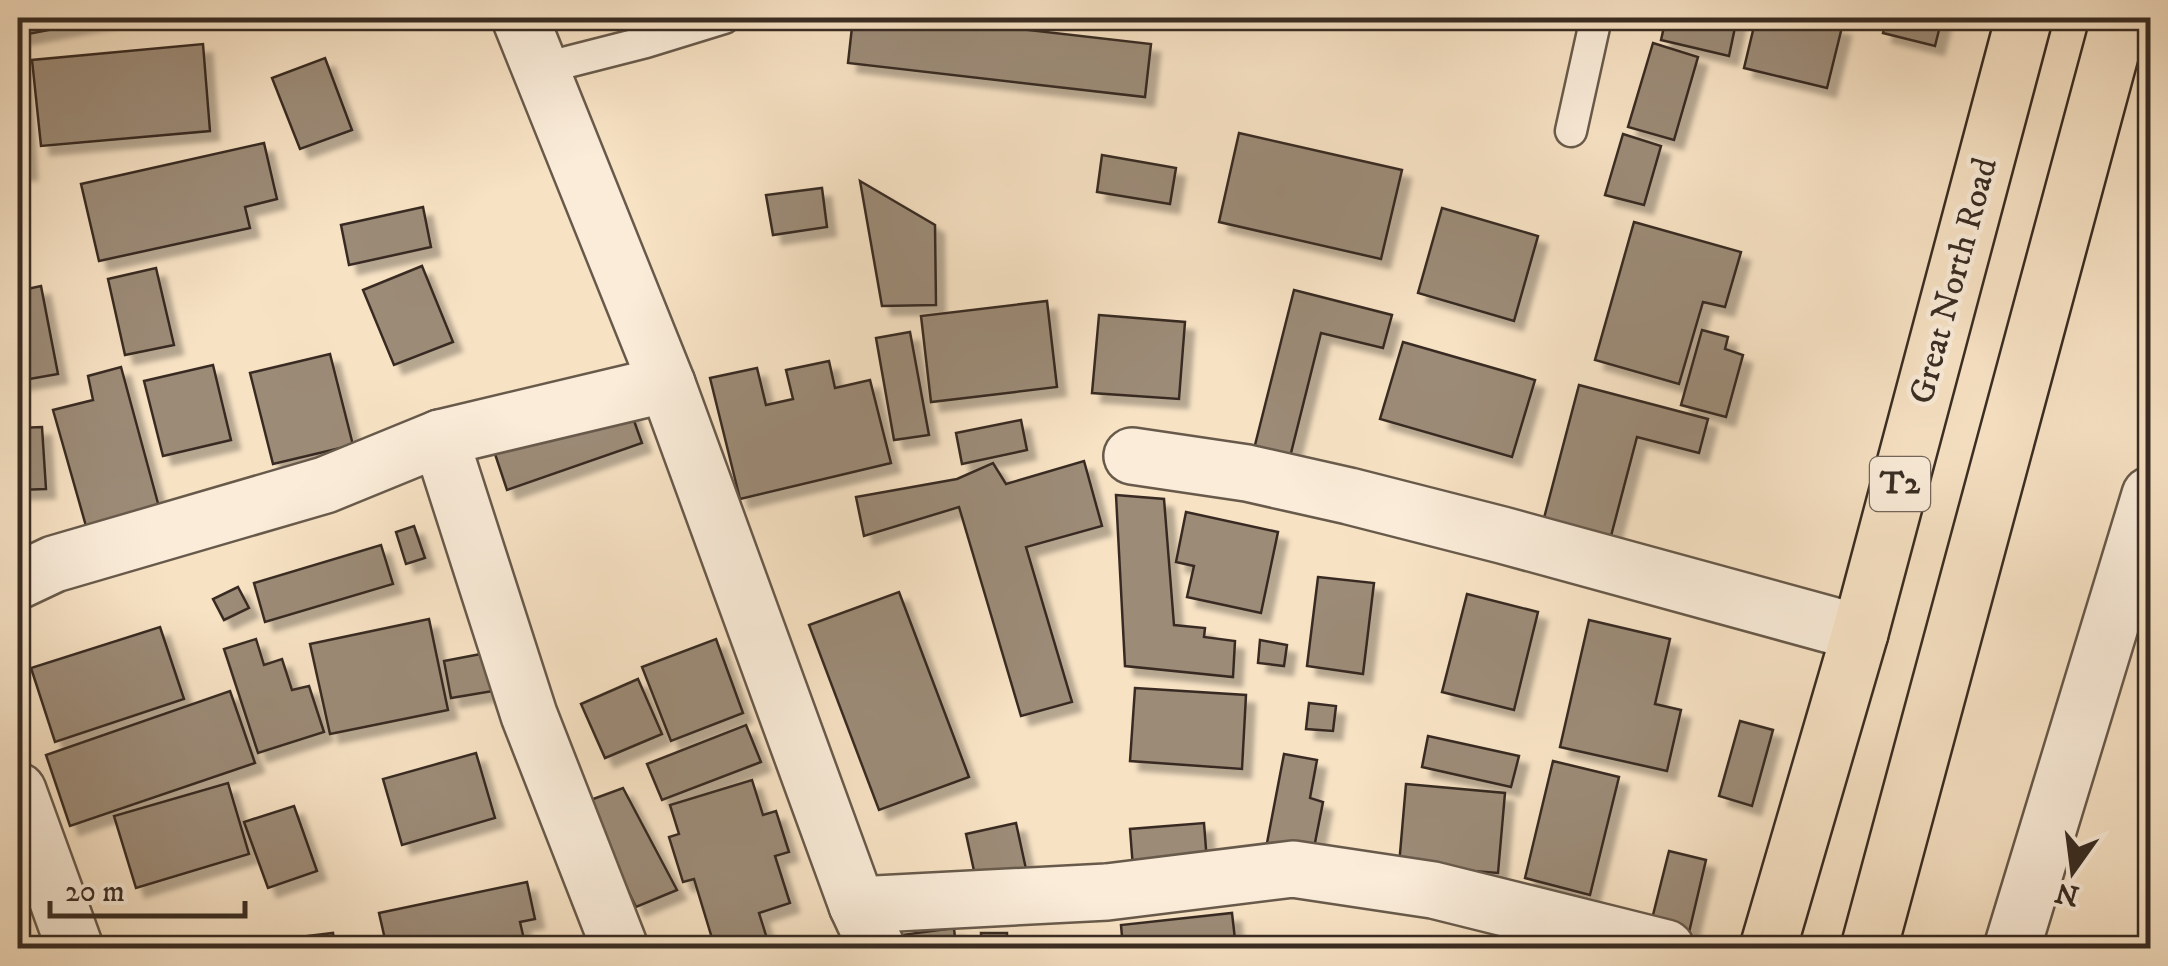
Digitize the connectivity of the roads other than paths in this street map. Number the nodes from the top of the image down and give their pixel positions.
1 (520, 18) edge
2 (724, 18) edge
3 (1596, 18) edge
4 (2024, 18) edge
5 (2120, 18) edge
6 (540, 70) junction
7 (1570, 131) dead end
8 (667, 384) junction
9 (440, 438) junction
10 (1132, 456) dead end
11 (2148, 514) edge
12 (18, 581) edge
13 (1860, 633) junction
14 (18, 791) edge
15 (867, 927) edge
16 (75, 948) edge
17 (620, 948) edge
18 (1666, 948) edge
19 (1768, 948) edge
20 (1869, 948) edge
21 (2012, 948) edge

1 - 6 street
2 - 6 lane
3 - 7 lane
4 - 13 main road, Great North Road / T2
5 - 20 main road
6 - 8 street
8 - 9 street
8 - 15 street
9 - 12 street
9 - 17 street
10 - 13 street
11 - 21 street
13 - 19 main road, Great North Road / T2
14 - 16 street
15 - 18 street

